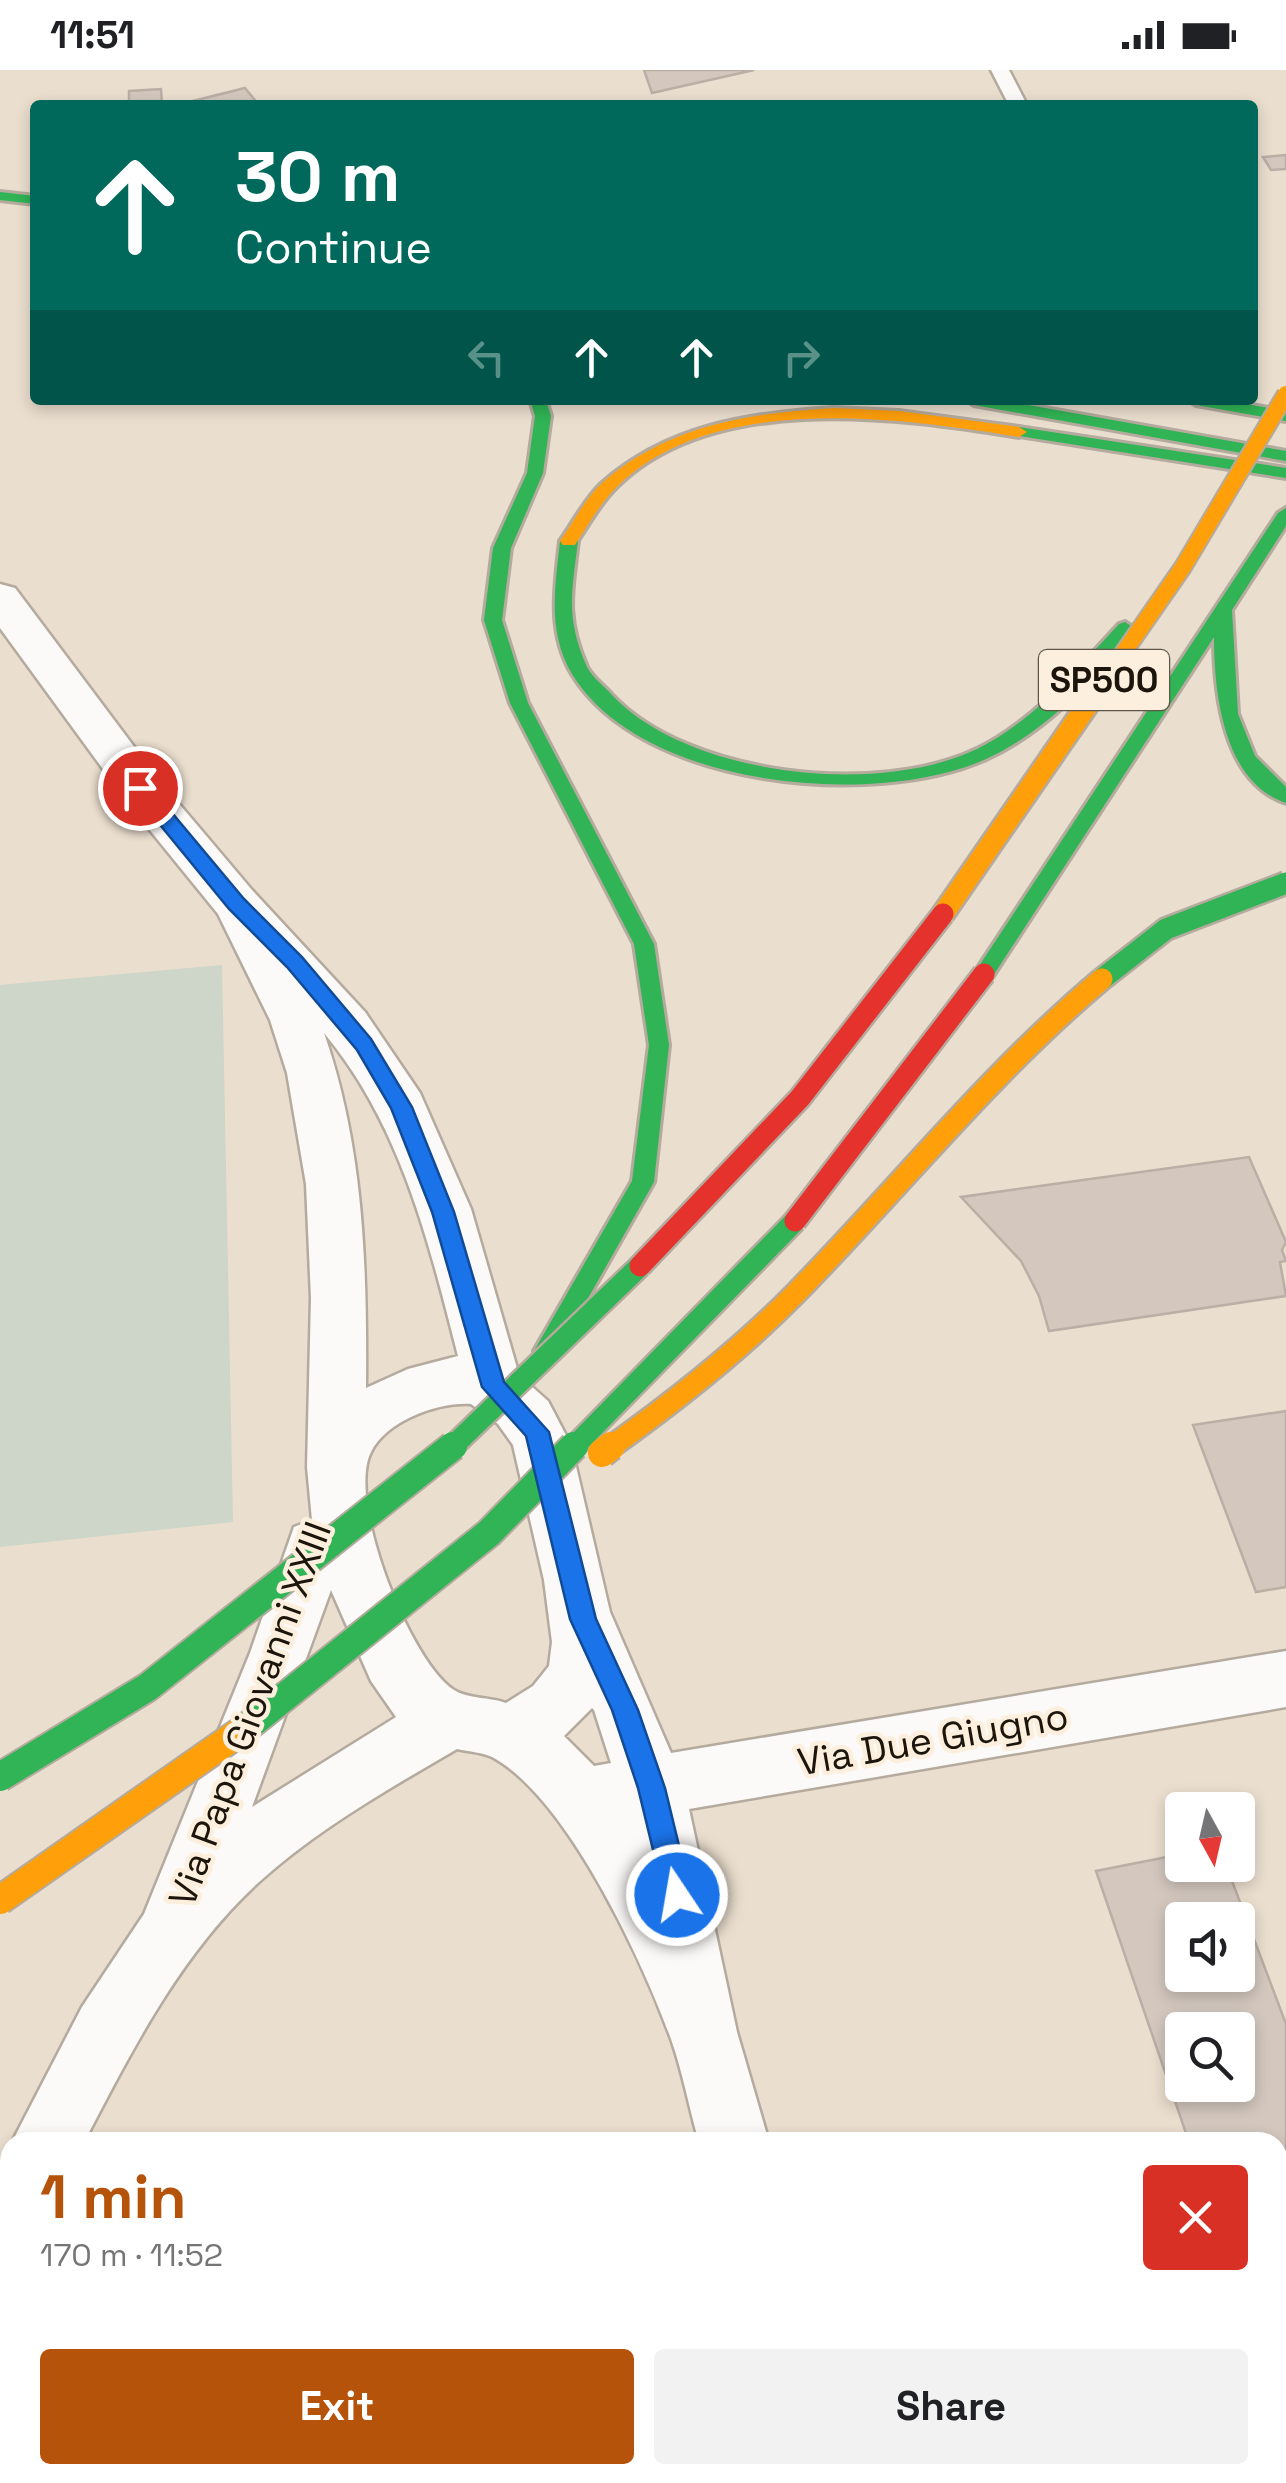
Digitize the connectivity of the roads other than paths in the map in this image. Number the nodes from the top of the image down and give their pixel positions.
1 (1000, 70) edge
2 (1015, 100) edge
3 (0, 196) edge
4 (30, 199) edge
5 (1286, 394) edge
6 (540, 405) edge
7 (1002, 405) edge
8 (1224, 405) edge
9 (1286, 416) edge
10 (1286, 456) edge
11 (1286, 473) edge
12 (1286, 513) edge
13 (1183, 567) junction
14 (0, 597) edge
15 (1223, 610) junction
16 (1286, 797) edge
17 (1286, 883) edge
18 (236, 904) junction
19 (516, 1376) junction
20 (336, 1478) junction
21 (490, 1533) junction
22 (583, 1619) junction
23 (1286, 1679) edge
24 (478, 1726) junction
25 (0, 1777) edge
26 (652, 1788) junction
27 (580, 1798) junction
28 (0, 1900) edge
29 (166, 1942) junction
30 (703, 2032) junction
31 (52, 2132) edge
32 (731, 2132) edge

1 - 2 lane
3 - 4 main road
5 - 13 main road, SP500, bridge
6 - 19 main road, bridge
7 - 10 main road
8 - 9 main road
11 - 13 main road, bridge
12 - 15 main road, SP500
13 - 19 main road, SP500, bridge
14 - 18 street, Via Papa Giovanni XXIII
15 - 16 main road
15 - 21 main road, SP500, bridge
17 - 21 main road, bridge
18 - 19 street, Via Papa Giovanni XXIII
18 - 20 street, Via Papa Giovanni XXIII
19 - 20 street
19 - 22 street
19 - 25 main road, SP500, bridge
20 - 24 street
20 - 29 street, Via Papa Giovanni XXIII
21 - 28 main road, SP500, bridge
22 - 24 street
22 - 26 street
23 - 26 street, Via Due Giugno
24 - 27 street
24 - 29 street, Via Papa Giovanni XXIII
26 - 27 street, Via Due Giugno
26 - 30 street
27 - 30 street
29 - 31 street, Via Papa Giovanni XXIII
30 - 32 street

